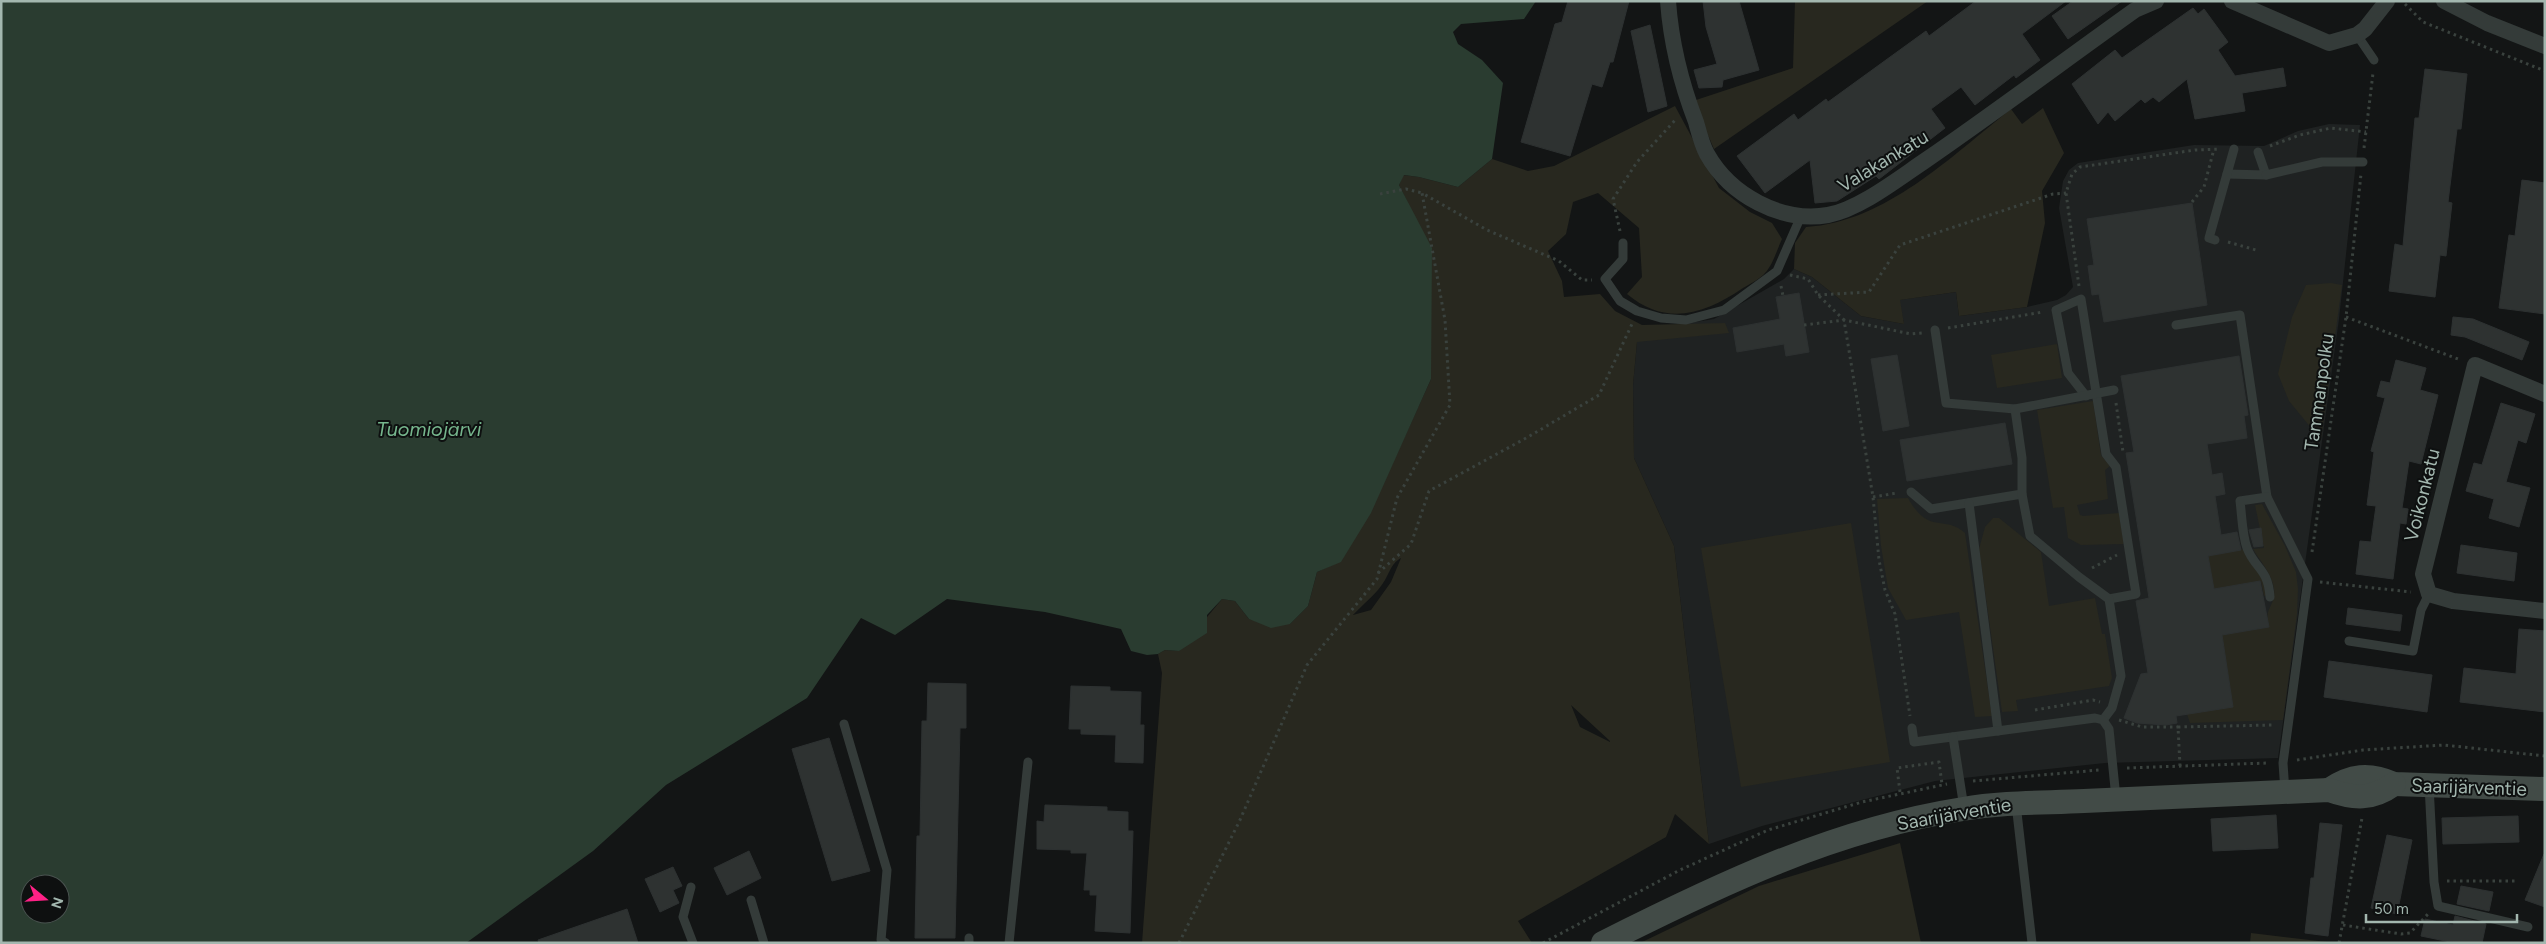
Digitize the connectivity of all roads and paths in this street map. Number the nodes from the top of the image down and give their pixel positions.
1 (1668, 1) edge
2 (2156, 1) edge
3 (2232, 1) edge
4 (2388, 1) edge
5 (2403, 1) edge
6 (2444, 1) edge
7 (2406, 6) junction
8 (2400, 12) dead end
9 (2357, 35) junction
10 (2545, 46) edge
11 (2374, 60) joint
12 (2545, 71) edge
13 (1689, 105) junction
14 (2366, 132) junction
15 (2214, 149) junction
16 (2234, 149) joint
17 (2258, 152) joint
18 (2363, 162) junction
19 (2227, 174) junction
20 (2266, 175) junction
21 (1422, 193) junction
22 (2066, 193) junction
23 (1380, 194) dead end
24 (2192, 202) dead end
25 (1801, 216) junction
26 (2215, 240) dead end
27 (1623, 243) joint
28 (2232, 243) dead end
29 (2256, 250) dead end
30 (1777, 271) junction
31 (1605, 279) junction
32 (1818, 295) junction
33 (2081, 299) junction
34 (2056, 310) junction
35 (1637, 312) junction
36 (2346, 317) junction
37 (1844, 320) junction
38 (1804, 325) dead end
39 (2176, 325) dead end
40 (1935, 330) junction
41 (2475, 365) junction
42 (2114, 390) dead end
43 (2097, 394) junction
44 (2545, 394) edge
45 (2086, 396) junction
46 (2015, 409) junction
47 (1911, 492) dead end
48 (1894, 494) dead end
49 (2022, 494) junction
50 (1873, 497) junction
51 (2267, 497) junction
52 (1969, 503) junction
53 (2130, 552) junction
54 (1378, 573) junction
55 (2079, 578) junction
56 (2308, 579) junction
57 (2429, 594) junction
58 (2270, 597) dead end
59 (2109, 598) junction
60 (2545, 612) edge
61 (2349, 641) dead end
62 (2104, 720) junction
63 (2119, 720) dead end
64 (844, 724) dead end
65 (2289, 725) junction
66 (2178, 727) junction
67 (1912, 728) joint
68 (1998, 731) junction
69 (1953, 737) junction
70 (2363, 750) dead end
71 (1028, 762) dead end
72 (2180, 766) dead end
73 (1942, 784) dead end
74 (2429, 785) junction
75 (2363, 787) junction
76 (2545, 789) edge
77 (1900, 792) dead end
78 (2285, 792) junction
79 (2116, 798) junction
80 (2016, 803) junction
81 (1964, 808) junction
82 (2518, 881) dead end
83 (2434, 882) junction
84 (691, 888) dead end
85 (751, 900) dead end
86 (2438, 906) junction
87 (2343, 925) junction
88 (2528, 927) dead end
89 (693, 943) edge
90 (764, 943) edge
91 (886, 943) edge
92 (1009, 943) edge
93 (1179, 943) edge
94 (1603, 943) edge
95 (2032, 943) edge
96 (2339, 943) edge

1 - 13 street, Valakankatu
2 - 25 street, Valakankatu
3 - 9 street
4 - 9 street
5 - 7 path
6 - 10 street
7 - 8 path
7 - 12 path
9 - 11 lane
11 - 14 path, Tammanpolku
13 - 25 street, Valakankatu
13 - 27 path
14 - 17 path
14 - 18 path, Tammanpolku
15 - 16 path
15 - 22 path
15 - 24 path
16 - 19 lane
17 - 20 lane
18 - 20 lane
18 - 36 path, Tammanpolku
19 - 20 lane
19 - 26 lane
21 - 23 path
21 - 31 path
21 - 54 path
22 - 32 path
22 - 33 path
25 - 30 lane
27 - 31 lane
28 - 29 path
30 - 32 path
30 - 35 lane
31 - 35 lane
32 - 37 path
33 - 34 lane
33 - 43 lane
34 - 40 path
34 - 45 lane
35 - 54 path
36 - 41 path
36 - 56 path, Tammanpolku
37 - 38 path
37 - 40 path
37 - 50 path
39 - 51 lane
40 - 46 lane
41 - 44 street
41 - 57 street, Voikonkatu
42 - 43 lane
43 - 45 lane
43 - 53 lane
45 - 46 lane
46 - 49 lane
47 - 52 lane
48 - 50 path
49 - 52 lane
49 - 55 lane
50 - 67 path
51 - 56 lane
51 - 58 lane
52 - 68 lane
53 - 55 path
53 - 59 lane
54 - 93 path
55 - 59 lane
56 - 57 path
56 - 65 lane
57 - 60 street
57 - 61 lane
59 - 62 lane
62 - 68 lane
62 - 79 lane
63 - 66 path
64 - 91 lane
65 - 66 path
65 - 78 lane
66 - 72 path
67 - 69 lane
68 - 69 lane
69 - 81 lane
70 - 75 path
71 - 92 lane
73 - 77 path
74 - 75 main road, Saarijärventie
74 - 76 main road, Saarijärventie
74 - 83 lane
75 - 78 main road, Saarijärventie
75 - 87 path
78 - 79 main road, Saarijärventie
79 - 80 main road, Saarijärventie
80 - 81 main road, Saarijärventie
80 - 95 lane
81 - 94 main road, Saarijärventie
82 - 83 path
83 - 86 lane
84 - 89 lane
85 - 90 lane
86 - 87 path
86 - 88 lane
87 - 96 path

